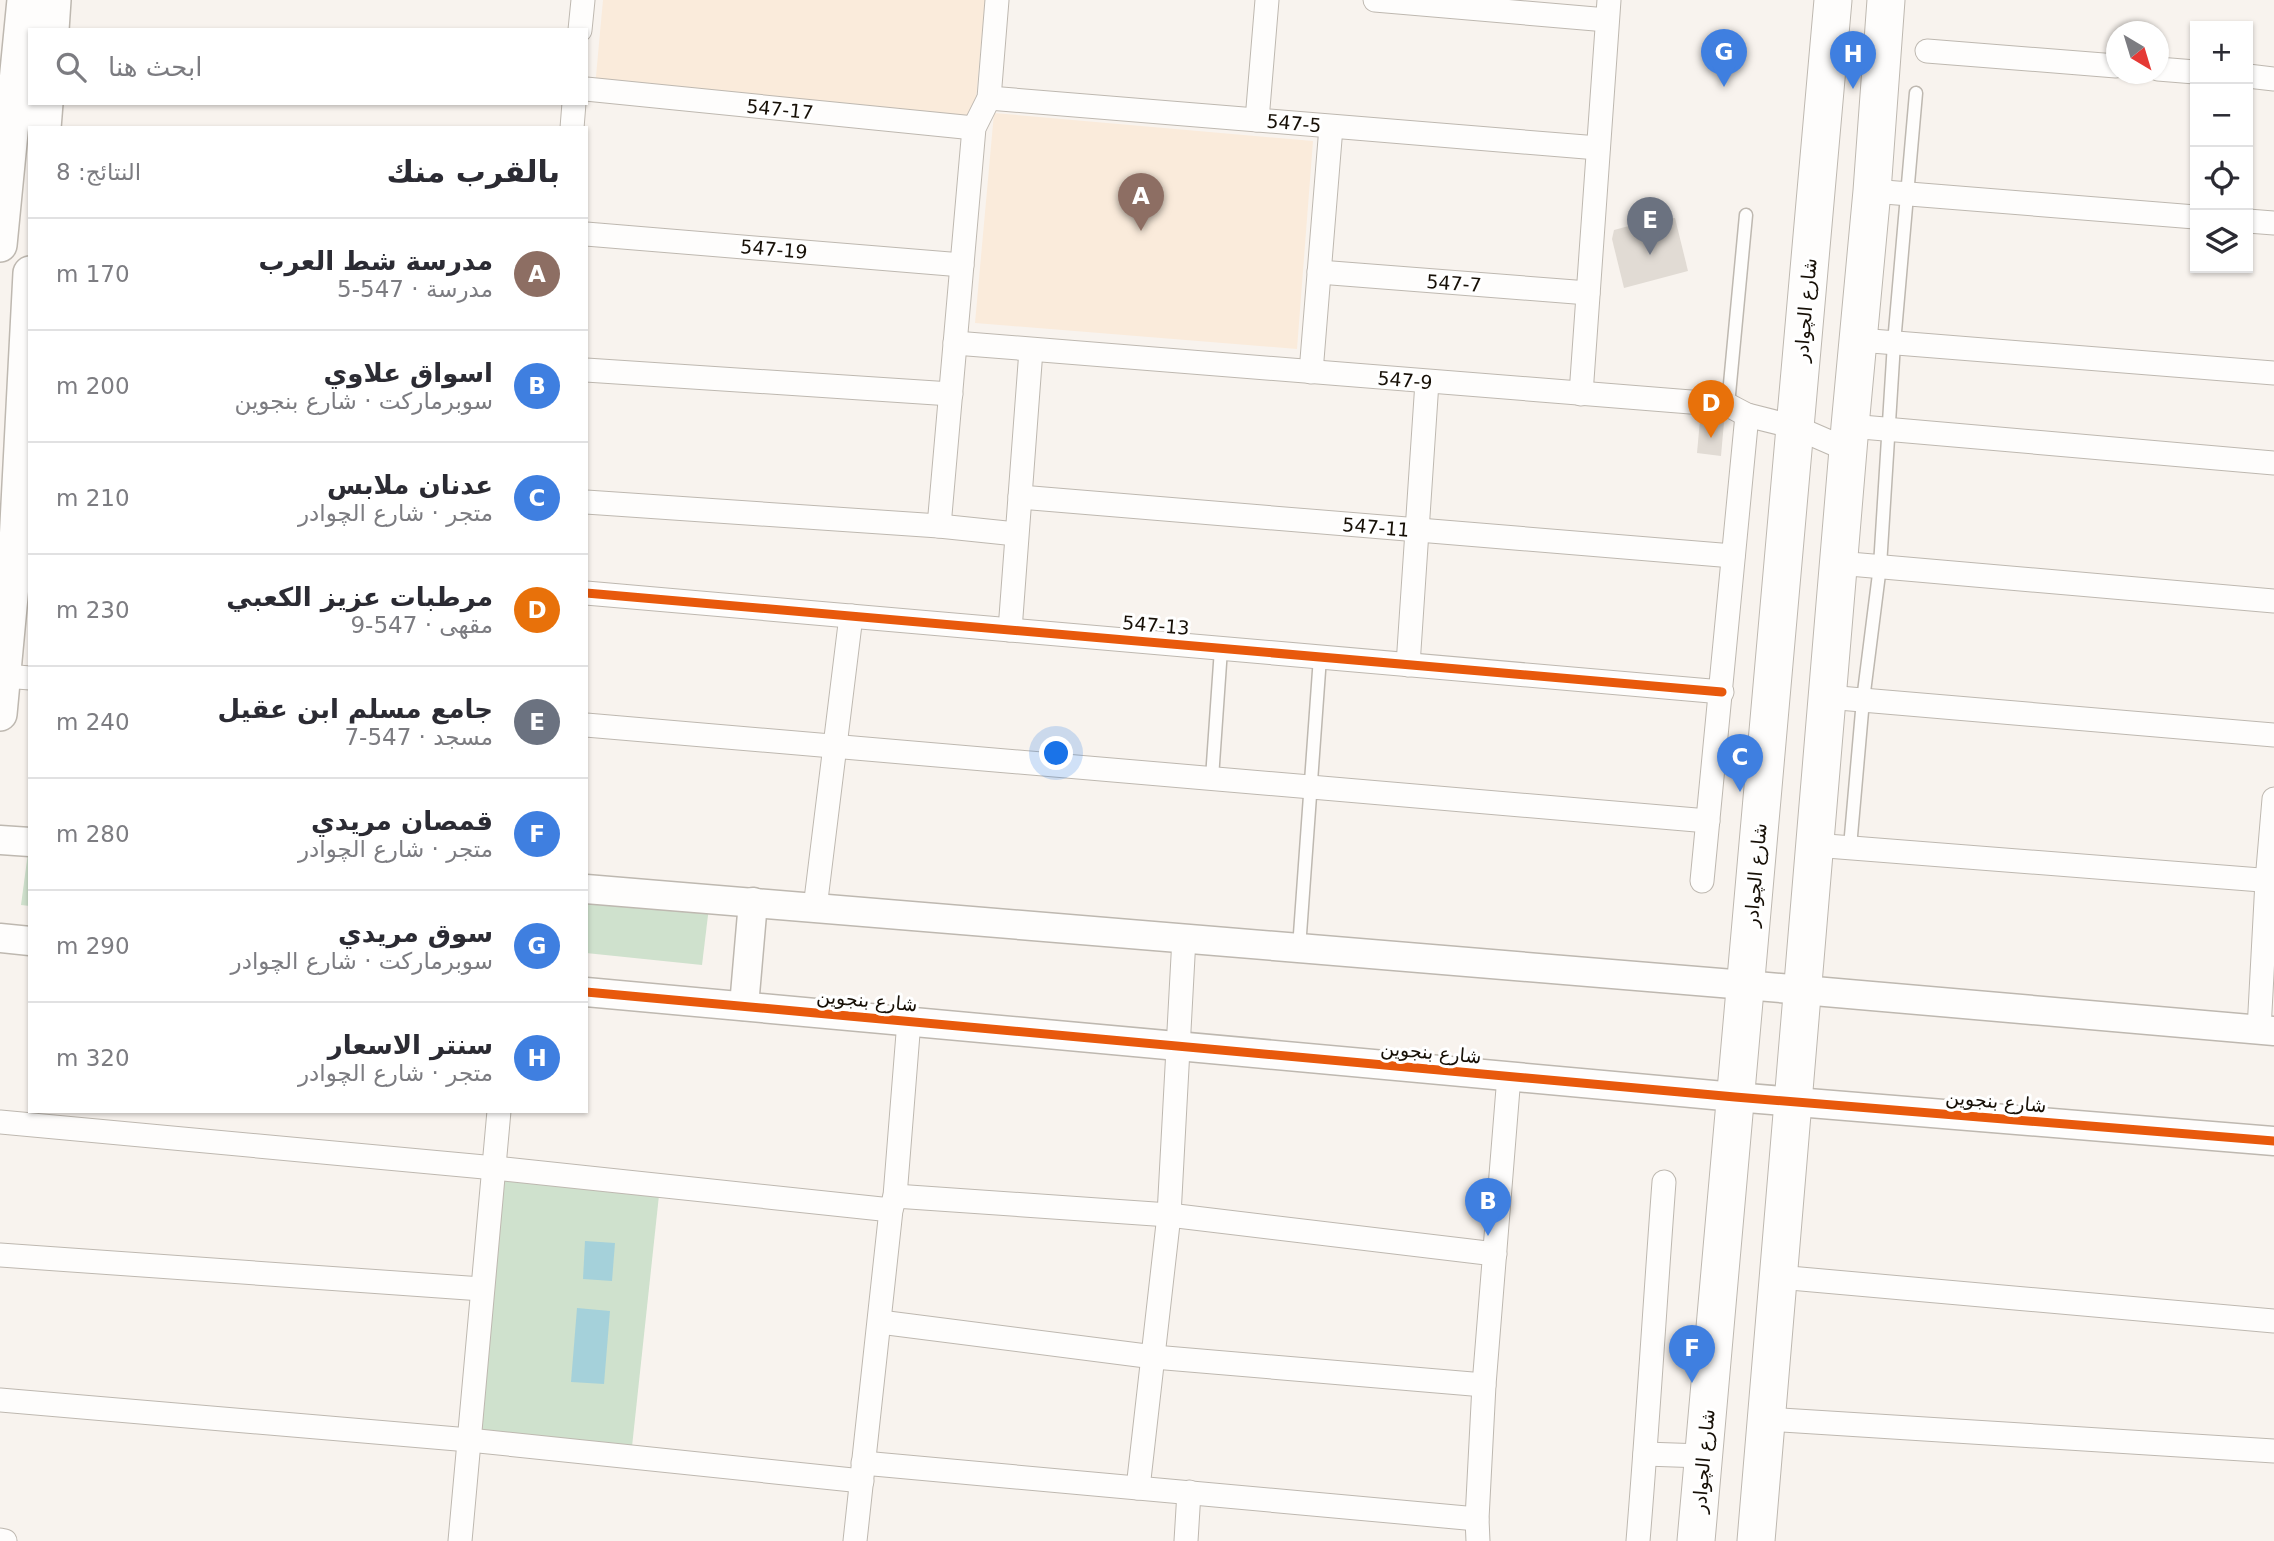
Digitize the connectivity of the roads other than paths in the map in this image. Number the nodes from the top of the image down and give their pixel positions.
1 (23, 0) edge
2 (54, 0) edge
3 (583, 0) edge
4 (998, 0) edge
5 (1267, 0) edge
6 (1375, 0) edge
7 (1833, 0) edge
8 (1886, 0) edge
9 (1608, 10) edge
10 (52, 28) edge
11 (580, 28) edge
12 (1927, 51) dead end
13 (2106, 65) edge
14 (2169, 70) edge
15 (2190, 72) edge
16 (2253, 77) edge
17 (2274, 79) edge
18 (588, 89) edge
19 (1916, 93) dead end
20 (989, 98) junction
21 (46, 105) edge
22 (574, 105) edge
23 (1257, 120) junction
24 (44, 126) edge
25 (572, 126) edge
26 (1331, 127) junction
27 (974, 128) junction
28 (1598, 148) junction
29 (1872, 191) junction
30 (1908, 194) junction
31 (1746, 215) dead end
32 (2190, 217) edge
33 (2253, 221) edge
34 (2274, 223) edge
35 (588, 234) edge
36 (0, 245) edge
37 (962, 265) junction
38 (1319, 272) junction
39 (1588, 293) junction
40 (1877, 341) junction
41 (955, 343) junction
42 (28, 345) edge
43 (1031, 349) junction
44 (588, 370) edge
45 (1311, 372) junction
46 (2274, 373) edge
47 (1427, 382) junction
48 (951, 394) junction
49 (1581, 394) junction
50 (1737, 410) junction
51 (26, 417) edge
52 (1795, 427) junction
53 (1890, 430) junction
54 (1849, 438) junction
55 (2274, 463) edge
56 (1020, 497) junction
57 (588, 502) edge
58 (939, 526) junction
59 (1416, 530) junction
60 (1016, 534) junction
61 (23, 544) edge
62 (1733, 556) junction
63 (1838, 563) junction
64 (1880, 566) junction
65 (588, 593) edge
66 (2274, 601) edge
67 (851, 616) junction
68 (1010, 630) junction
69 (1222, 649) junction
70 (1320, 657) junction
71 (1408, 665) junction
72 (17, 677) edge
73 (1722, 692) junction
74 (1827, 696) junction
75 (1863, 699) junction
76 (0, 714) edge
77 (588, 725) edge
78 (2274, 736) edge
79 (835, 746) junction
80 (1212, 778) junction
81 (1311, 786) junction
82 (2274, 799) edge
83 (1708, 821) junction
84 (0, 840) edge
85 (28, 842) edge
86 (1814, 845) junction
87 (1850, 847) junction
88 (1702, 881) dead end
89 (2270, 881) edge
90 (588, 888) edge
91 (753, 902) junction
92 (815, 908) junction
93 (0, 938) edge
94 (1184, 938) junction
95 (28, 941) edge
96 (1299, 948) junction
97 (1745, 985) junction
98 (1802, 990) junction
99 (588, 992) edge
100 (744, 1006) junction
101 (909, 1021) junction
102 (2267, 1031) edge
103 (1177, 1046) junction
104 (1508, 1076) junction
105 (1735, 1097) junction
106 (1793, 1102) junction
107 (499, 1113) edge
108 (0, 1122) edge
109 (2274, 1141) edge
110 (495, 1168) junction
111 (1664, 1182) dead end
112 (893, 1203) junction
113 (1169, 1215) junction
114 (1494, 1254) junction
115 (0, 1255) edge
116 (1778, 1277) junction
117 (482, 1289) junction
118 (2274, 1321) edge
119 (880, 1322) junction
120 (1154, 1357) junction
121 (1484, 1385) junction
122 (0, 1400) edge
123 (1766, 1419) junction
124 (469, 1440) junction
125 (2274, 1451) edge
126 (1645, 1454) junction
127 (1703, 1456) junction
128 (862, 1472) junction
129 (1138, 1488) junction
130 (1189, 1492) junction
131 (1478, 1530) edge
132 (0, 1541) edge
133 (5, 1541) edge
134 (460, 1541) edge
135 (855, 1541) edge
136 (1186, 1541) edge
137 (1638, 1541) edge
138 (1696, 1541) edge
139 (1756, 1541) edge

1 - 36 main road
2 - 10 main road
3 - 11 street
4 - 20 street
5 - 23 street
6 - 9 street
7 - 52 main road, شارع الچوادر
8 - 29 main road
9 - 28 street
12 - 13 street
14 - 15 street
16 - 17 street
18 - 27 street, 547-17
19 - 30 lane
20 - 23 street, 547-5
20 - 27 street
21 - 24 main road
22 - 25 street
23 - 26 street, 547-5
26 - 28 street, 547-5
26 - 38 street
27 - 37 street
28 - 39 street
29 - 30 street
29 - 40 main road
30 - 32 street
30 - 40 lane
31 - 50 lane
33 - 34 street
35 - 37 street, 547-19
37 - 41 street
38 - 39 street, 547-7
38 - 45 street
39 - 49 street
40 - 46 street
40 - 53 lane
40 - 54 main road
41 - 43 street, 547-9
41 - 48 street
42 - 51 main road
43 - 45 street, 547-9
43 - 56 street
44 - 48 street
45 - 47 street, 547-9
47 - 49 street, 547-9
47 - 59 street
48 - 58 street
49 - 50 street, 547-9
50 - 52 street, 547-9
50 - 62 street
51 - 61 main road
52 - 54 street, 547-9
52 - 97 main road, شارع الچوادر
53 - 54 street, 547-9
53 - 55 street, 547-9
53 - 64 lane
54 - 63 main road
56 - 59 street, 547-11
56 - 60 street
57 - 58 street
58 - 60 street
59 - 62 street, 547-11
59 - 71 street
60 - 68 street
61 - 72 main road
62 - 73 street
63 - 64 street
63 - 74 main road
64 - 66 street
64 - 75 lane
65 - 67 street, 547-13
67 - 68 street, 547-13
67 - 79 street
68 - 69 street, 547-13
69 - 70 street, 547-13
69 - 80 lane
70 - 71 street, 547-13
70 - 81 lane
71 - 73 street, 547-13
72 - 76 main road
73 - 83 street
74 - 75 street
74 - 86 main road
75 - 78 street
75 - 87 lane
77 - 79 street
79 - 80 street
79 - 92 street
80 - 81 street
81 - 83 street
81 - 96 lane
82 - 89 street
83 - 88 street
84 - 85 street
86 - 87 street
86 - 98 main road
87 - 89 street
89 - 102 street
90 - 91 street
91 - 92 street
91 - 100 street
92 - 94 street
93 - 95 street
94 - 96 street
94 - 103 street
96 - 97 street
97 - 98 street
97 - 105 main road, شارع الچوادر
98 - 102 street
98 - 106 main road
99 - 100 street, شارع بنجوين
100 - 101 street, شارع بنجوين
101 - 103 street, شارع بنجوين
101 - 112 street
103 - 104 street, شارع بنجوين
103 - 113 street
104 - 105 street, شارع بنجوين
104 - 114 street
105 - 106 street, شارع بنجوين
105 - 127 main road, شارع الچوادر
106 - 109 street, شارع بنجوين
106 - 116 main road
107 - 110 street
108 - 110 street
110 - 112 street
110 - 117 street
111 - 126 street
112 - 113 street
112 - 119 street
113 - 114 street
113 - 120 street
114 - 121 street
115 - 117 street
116 - 118 street
116 - 123 main road
117 - 124 street
119 - 120 street
119 - 128 street
120 - 121 street
120 - 129 street
121 - 131 street
122 - 124 street
123 - 125 street
123 - 139 main road
124 - 128 street
124 - 134 street
126 - 127 street
126 - 137 street
127 - 138 main road, شارع الچوادر
128 - 129 street
128 - 135 street
129 - 130 street
130 - 131 street
130 - 136 street
132 - 133 street

